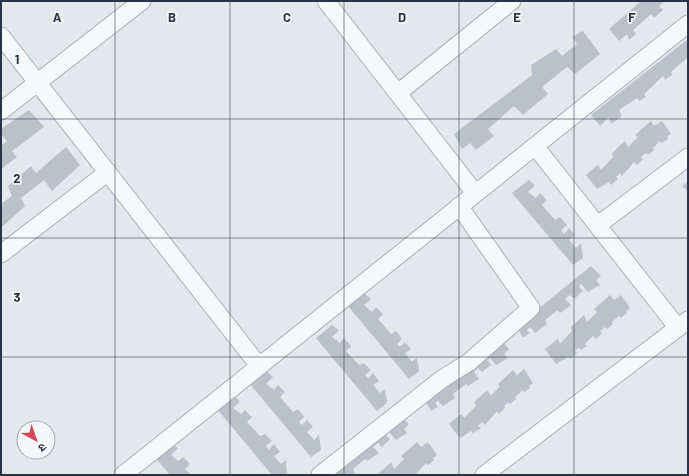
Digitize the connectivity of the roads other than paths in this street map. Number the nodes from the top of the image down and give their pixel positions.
1 (142, 1) edge
2 (512, 1) edge
3 (334, 4) edge
4 (688, 24) edge
5 (1, 36) edge
6 (38, 82) junction
7 (398, 93) junction
8 (1, 111) edge
9 (535, 146) junction
10 (688, 157) edge
11 (108, 172) junction
12 (476, 194) junction
13 (459, 206) junction
14 (598, 225) junction
15 (1, 254) edge
16 (683, 324) edge
17 (259, 366) junction
18 (123, 475) edge
19 (320, 475) edge
20 (484, 475) edge

1 - 6 street
2 - 7 street
3 - 7 street
4 - 9 street
5 - 6 street
6 - 8 street
6 - 11 street
7 - 12 street
9 - 12 street
9 - 14 street
10 - 14 street
11 - 15 street
11 - 17 street
12 - 13 street
13 - 17 street
13 - 19 street
14 - 16 street
16 - 20 street
17 - 18 street

